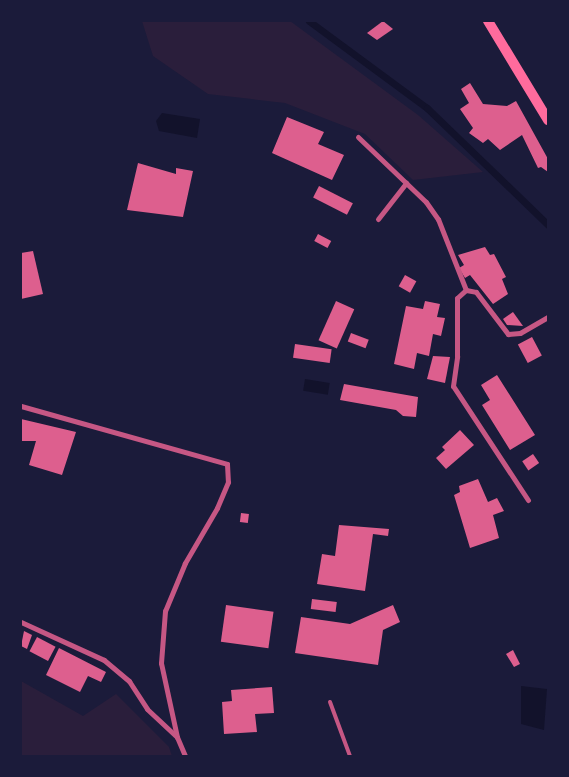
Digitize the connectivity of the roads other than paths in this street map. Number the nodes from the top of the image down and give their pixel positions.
1 (488, 21) edge
2 (548, 120) edge
3 (358, 137) dead end
4 (406, 183) junction
5 (378, 219) dead end
6 (466, 290) junction
7 (548, 317) edge
8 (21, 406) edge
9 (528, 500) dead end
10 (21, 622) edge
11 (330, 702) dead end
12 (177, 737) junction
13 (184, 756) edge
14 (350, 756) edge

1 - 2 main road
3 - 4 street
4 - 5 street
4 - 6 street
6 - 7 street
6 - 9 street
8 - 12 street
10 - 12 street
11 - 14 lane
12 - 13 street

